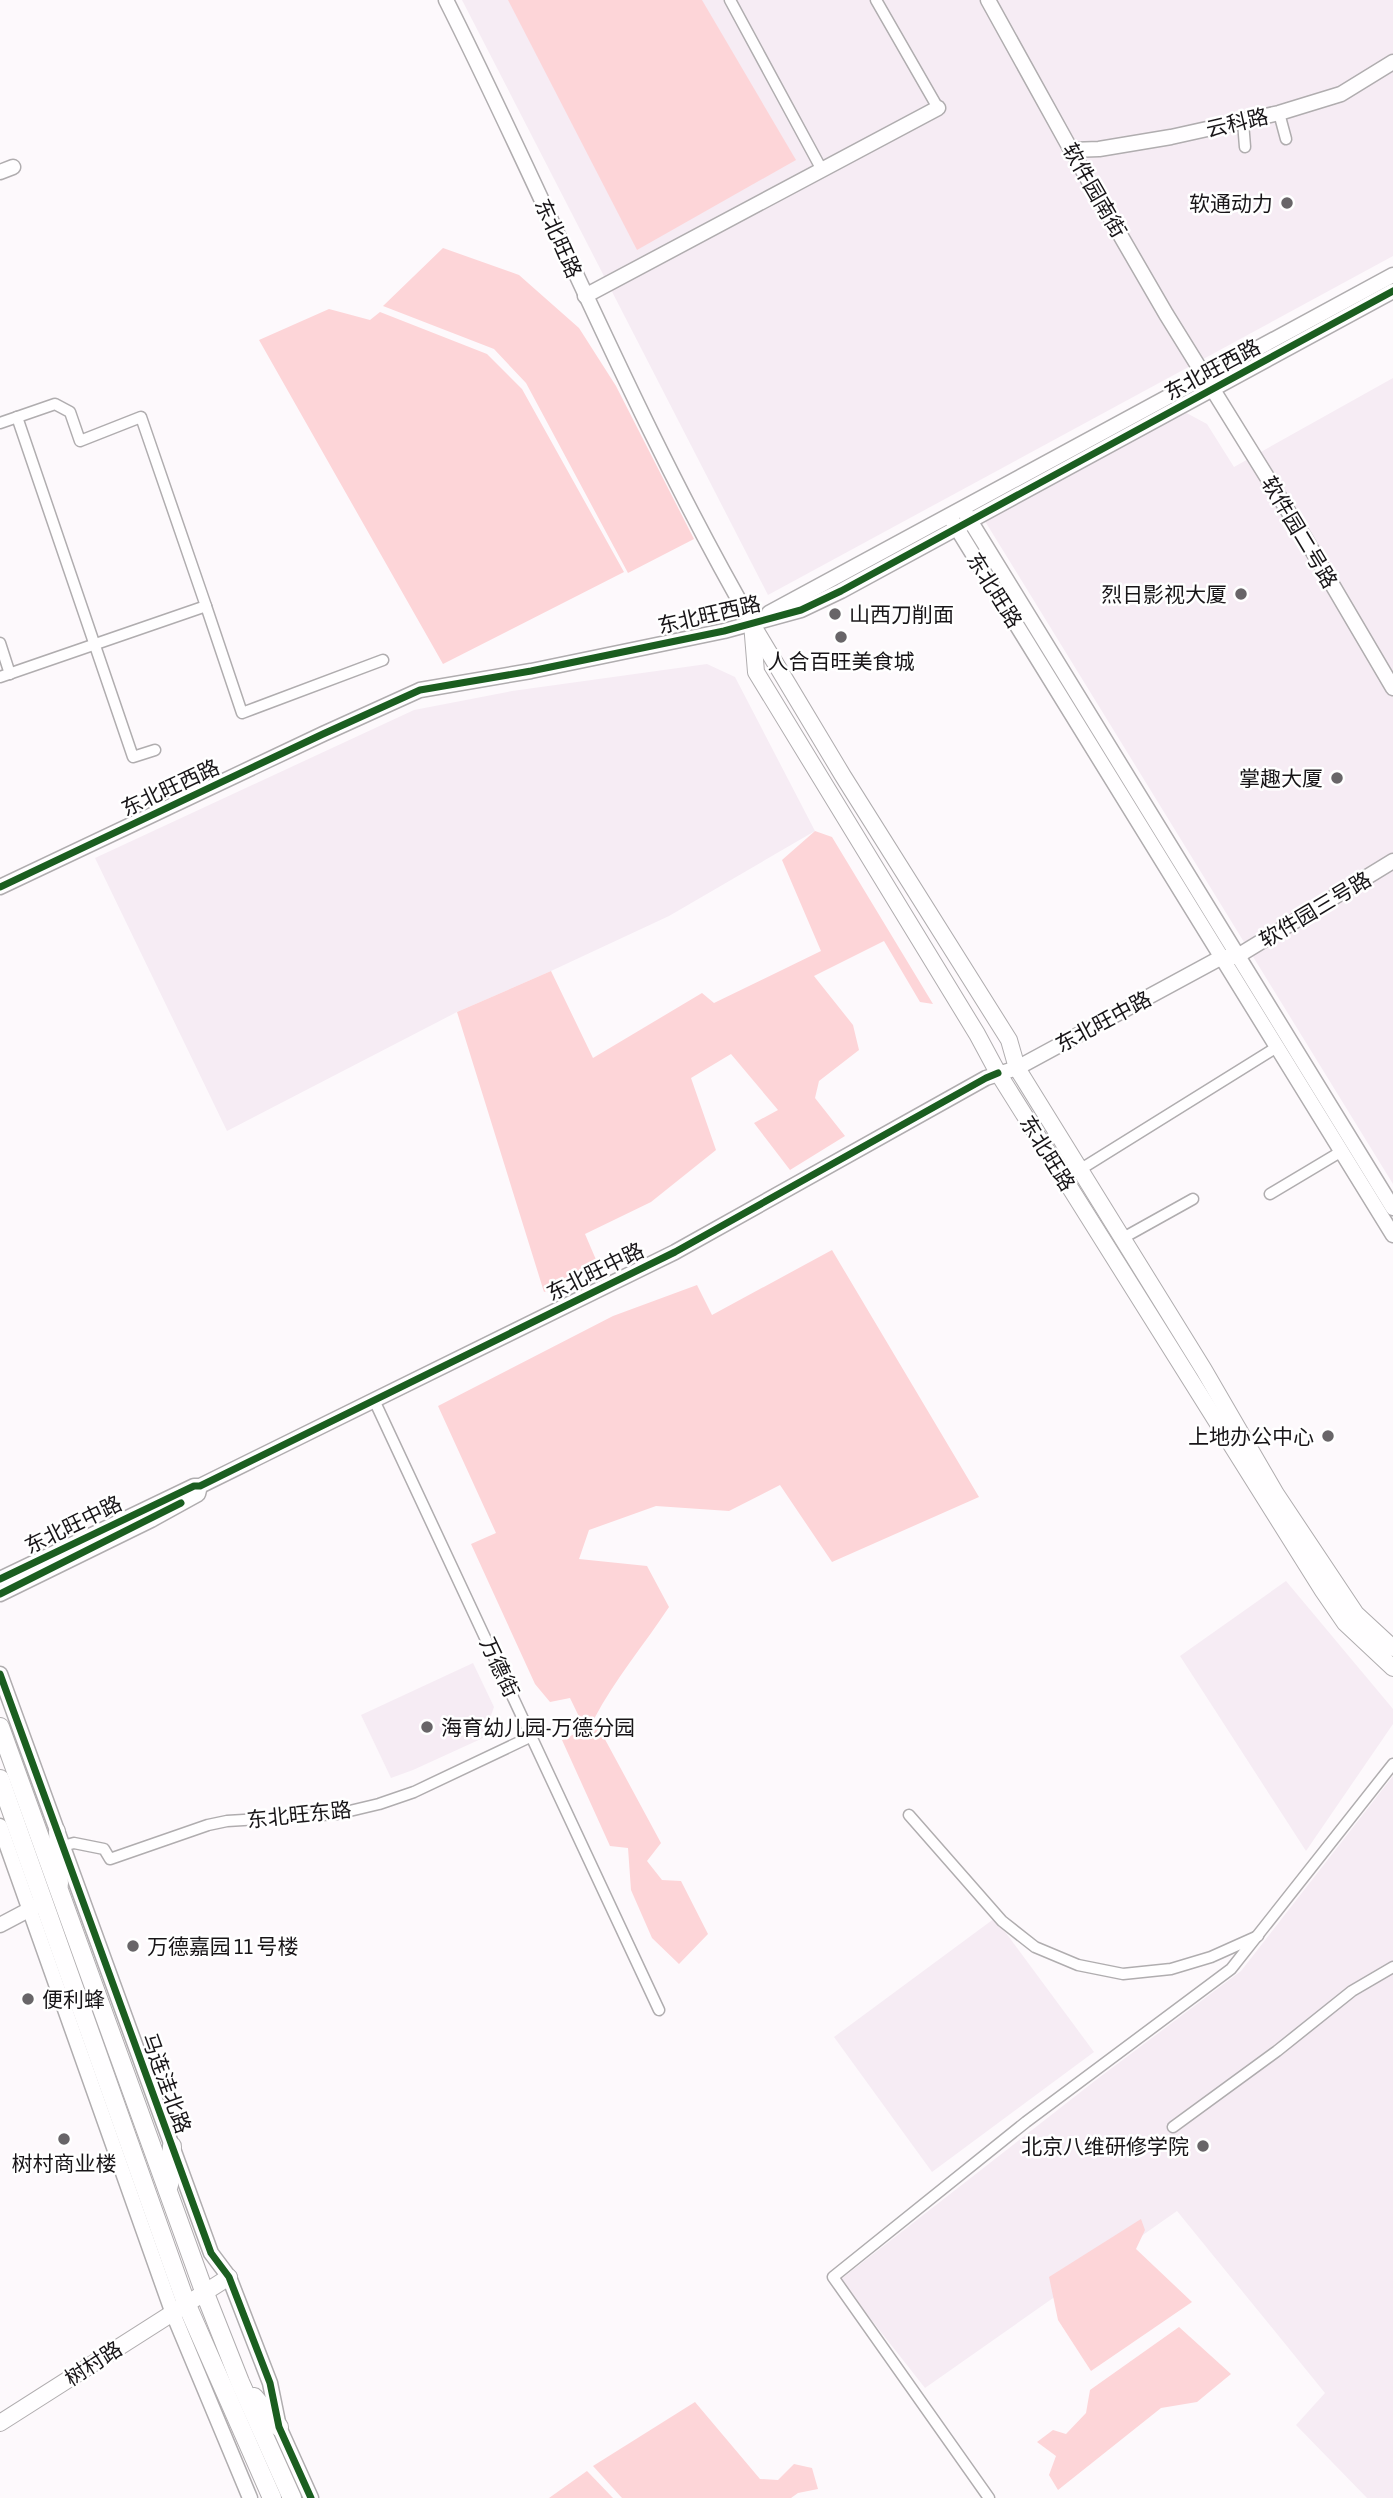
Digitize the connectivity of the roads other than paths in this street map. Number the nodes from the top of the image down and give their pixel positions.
1 (446, 0) edge
2 (876, 0) edge
3 (988, 0) edge
4 (733, 1) edge
5 (1393, 62) edge
6 (938, 108) joint
7 (1279, 113) junction
8 (1242, 122) junction
9 (1286, 139) dead end
10 (1245, 147) dead end
11 (1071, 150) junction
12 (822, 170) junction
13 (1393, 275) edge
14 (1393, 291) edge
15 (584, 296) junction
16 (1208, 383) junction
17 (17, 417) junction
18 (0, 423) edge
19 (960, 519) junction
20 (206, 606) junction
21 (752, 623) junction
22 (0, 643) edge
23 (95, 644) junction
24 (383, 660) dead end
25 (5, 675) edge
26 (1393, 688) edge
27 (155, 750) dead end
28 (1393, 861) edge
29 (0, 887) edge
30 (1229, 957) junction
31 (1277, 1047) junction
32 (1017, 1068) junction
33 (998, 1073) junction
34 (1342, 1152) junction
35 (1081, 1169) junction
36 (1270, 1194) dead end
37 (1193, 1199) dead end
38 (1393, 1208) edge
39 (1393, 1235) edge
40 (1123, 1238) junction
41 (374, 1400) junction
42 (200, 1486) junction
43 (0, 1579) edge
44 (0, 1594) edge
45 (1387, 1645) edge
46 (1393, 1668) edge
47 (0, 1674) edge
48 (0, 1727) edge
49 (532, 1736) junction
50 (1393, 1764) edge
51 (0, 1779) edge
52 (909, 1815) dead end
53 (0, 1826) edge
54 (60, 1839) junction
55 (60, 1894) junction
56 (37, 1906) junction
57 (0, 1924) edge
58 (1260, 1935) junction
59 (1393, 1966) edge
60 (659, 2010) dead end
61 (1172, 2127) dead end
62 (172, 2146) junction
63 (168, 2192) junction
64 (229, 2277) junction
65 (204, 2291) junction
66 (179, 2307) junction
67 (240, 2382) junction
68 (0, 2423) edge
69 (279, 2427) junction
70 (250, 2498) edge
71 (272, 2498) edge
72 (292, 2498) edge
73 (311, 2498) edge
74 (989, 2498) edge

1 - 15 street, 东北旺路
2 - 6 street
3 - 11 street, 软件园南街
4 - 12 street
5 - 7 street, 云科路
6 - 12 street
7 - 8 street, 云科路
7 - 9 street
8 - 10 street
8 - 11 street, 云科路
11 - 16 street, 软件园南街
12 - 15 street
13 - 16 street, 东北旺西路
14 - 16 street, 东北旺西路
15 - 21 street, 东北旺路
16 - 19 street, 东北旺西路
16 - 26 street, 软件园二号路
17 - 18 street
17 - 20 street
17 - 23 street
19 - 21 street, 东北旺西路
19 - 30 street, 东北旺路
20 - 23 street
20 - 24 street
21 - 29 street, 东北旺西路
21 - 32 main road, 东北旺路
21 - 33 main road, 东北旺路
22 - 25 street
23 - 25 street
23 - 27 street
28 - 30 street, 软件园三号路
30 - 31 street, 东北旺路
30 - 32 street, 东北旺中路
30 - 38 street, 东北旺路
31 - 34 street, 东北旺路
31 - 35 street
32 - 33 street, 东北旺中路
32 - 35 main road, 东北旺路
33 - 41 street, 东北旺中路
33 - 45 main road, 东北旺路
34 - 36 street
34 - 39 street, 东北旺路
35 - 40 main road, 东北旺路
37 - 40 street
40 - 45 main road, 东北旺路
41 - 42 street, 东北旺中路
41 - 49 street, 万德街
42 - 43 street, 东北旺中路
42 - 44 street, 东北旺中路
45 - 46 main road
47 - 54 street, 马连洼北路
48 - 55 main road, 马连洼北路
49 - 54 street, 东北旺东路
49 - 60 street, 万德街
50 - 58 street
51 - 56 main road
52 - 58 street
53 - 56 street
54 - 55 main road
54 - 62 street, 马连洼北路
55 - 56 street
55 - 63 main road, 马连洼北路
56 - 57 street
56 - 66 main road
58 - 74 street
59 - 61 street
62 - 63 main road
62 - 64 street, 马连洼北路
63 - 65 main road, 马连洼北路
64 - 65 main road, 树村路
64 - 69 street, 马连洼北路
65 - 66 main road, 树村路
65 - 67 main road, 马连洼北路
66 - 68 main road, 树村路
66 - 70 street
66 - 71 main road
67 - 69 main road
67 - 72 main road, 马连洼北路
69 - 73 street, 马连洼北路

